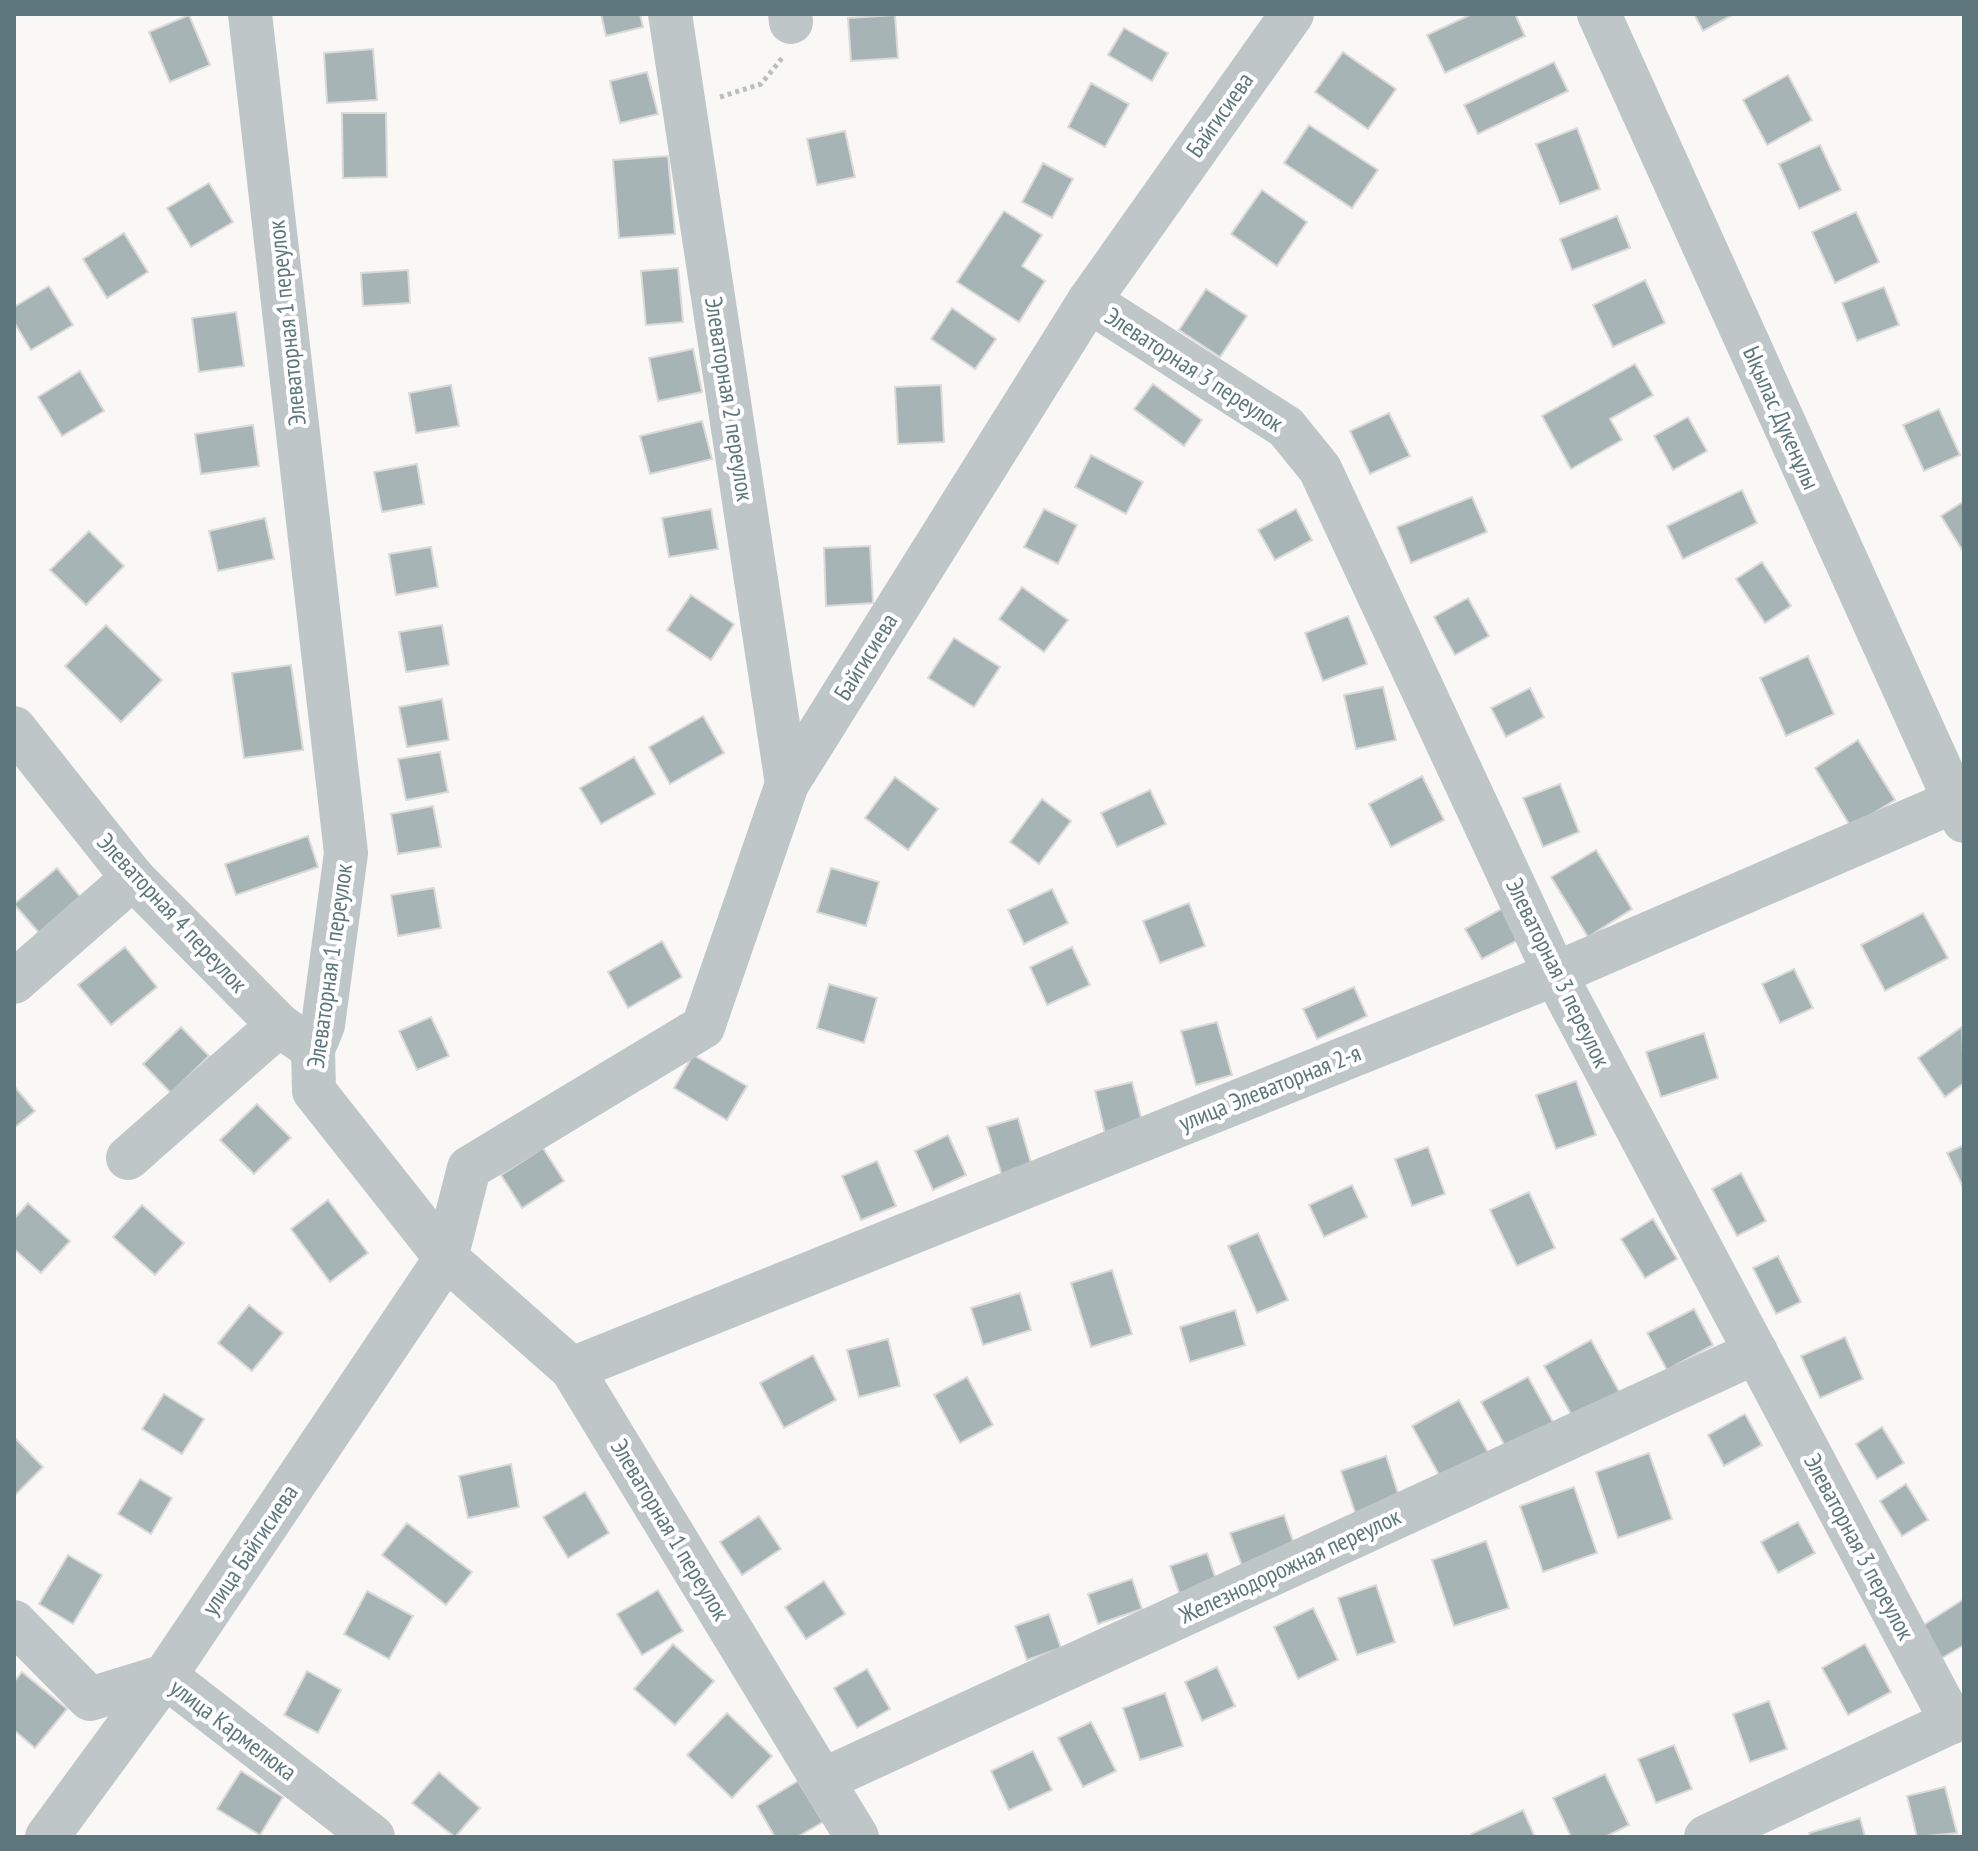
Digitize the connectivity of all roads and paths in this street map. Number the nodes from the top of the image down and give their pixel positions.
1 (250, 14) edge
2 (670, 14) edge
3 (1292, 14) edge
4 (1599, 14) edge
5 (791, 18) edge
6 (685, 108) junction
7 (1089, 301) junction
8 (14, 728) edge
9 (787, 784) junction
10 (1961, 806) edge
11 (133, 878) junction
12 (1555, 974) junction
13 (14, 982) edge
14 (296, 1037) junction
15 (128, 1158) dead end
16 (446, 1258) junction
17 (1756, 1352) junction
18 (572, 1369) junction
19 (14, 1622) edge
20 (165, 1676) junction
21 (1958, 1719) edge
22 (823, 1780) junction
23 (47, 1837) edge
24 (373, 1837) edge
25 (857, 1837) edge
26 (1706, 1837) edge

1 - 14 street, Элеваторная 1 переулок
2 - 6 street, Элеваторная 2 переулок
3 - 7 street, Байгисиева
4 - 10 street, Ықылас Дүкенұлы
5 - 6 path
6 - 9 street, Элеваторная 2 переулок
7 - 9 street, Байгисиева
7 - 12 street, Элеваторная 3 переулок
8 - 11 street, Элеваторная 4 переулок
9 - 16 street, Байгисиева
10 - 12 street, улица Элеваторная 2-я
11 - 13 street
11 - 14 street, Элеваторная 4 переулок
12 - 17 street, Элеваторная 3 переулок
12 - 18 street, улица Элеваторная 2-я
14 - 15 street
14 - 16 street, Элеваторная 1 переулок
16 - 18 street, Элеваторная 1 переулок
16 - 20 street, улица Байгисиева
17 - 21 street, Элеваторная 3 переулок
17 - 22 street, Железнодорожная переулок
18 - 22 street, Элеваторная 1 переулок
19 - 20 street, улица Кармелюка
20 - 23 street, улица Байгисиева
20 - 24 street, улица Кармелюка
21 - 26 street
22 - 25 street, Элеваторная 1 переулок

